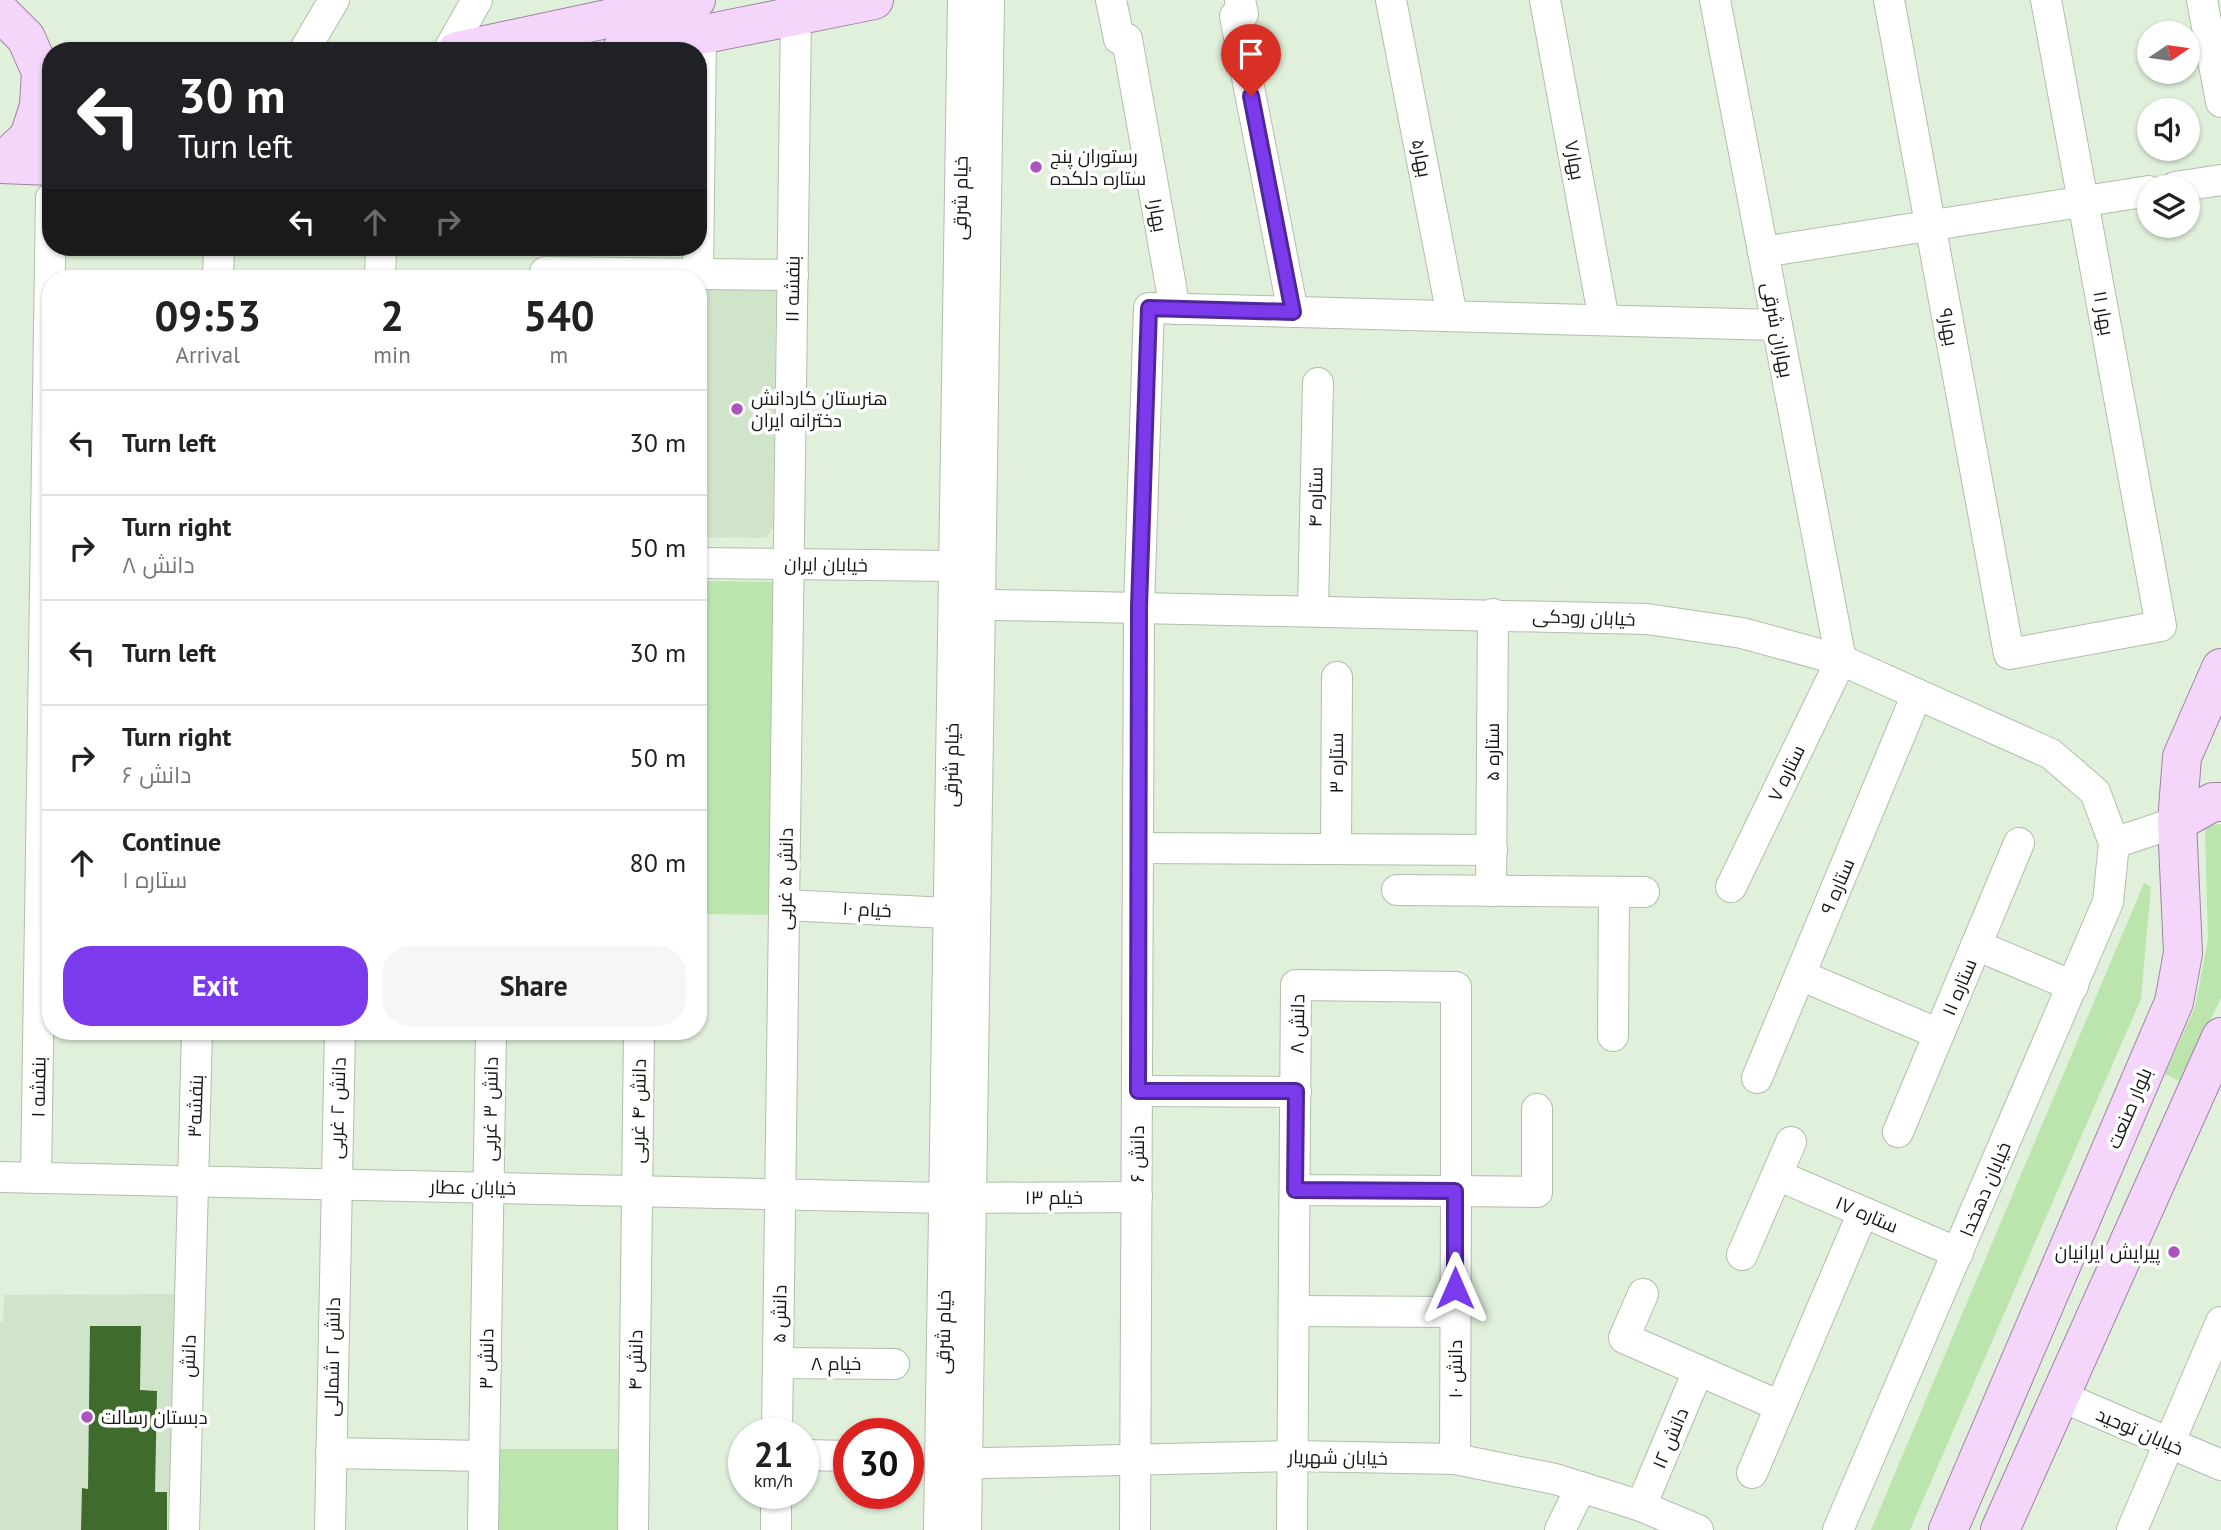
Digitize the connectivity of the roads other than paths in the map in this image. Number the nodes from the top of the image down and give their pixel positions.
1 (334, 0) edge
2 (477, 0) edge
3 (874, 0) edge
4 (963, 0) edge
5 (989, 0) edge
6 (1111, 0) edge
7 (1391, 0) edge
8 (1545, 0) edge
9 (1715, 0) edge
10 (1889, 0) edge
11 (2046, 0) edge
12 (2202, 0) edge
13 (644, 5) edge
14 (1237, 8) edge
15 (796, 14) junction
16 (698, 17) edge
17 (13, 25) edge
18 (46, 42) edge
19 (309, 42) edge
20 (453, 42) edge
21 (494, 42) edge
22 (641, 42) edge
23 (698, 42) edge
24 (2221, 102) edge
25 (0, 164) edge
26 (42, 166) edge
27 (2221, 180) edge
28 (2200, 183) edge
29 (2137, 193) edge
30 (2083, 202) junction
31 (1931, 226) junction
32 (1763, 251) junction
33 (545, 266) edge
34 (622, 270) edge
35 (707, 274) edge
36 (793, 275) junction
37 (1162, 308) junction
38 (1293, 312) junction
39 (1452, 316) junction
40 (1604, 320) junction
41 (1777, 325) junction
42 (1318, 383) dead end
43 (707, 563) edge
44 (789, 564) junction
45 (954, 566) junction
46 (967, 604) junction
47 (1139, 607) junction
48 (1313, 610) junction
49 (1493, 614) junction
50 (2009, 653) joint
51 (1841, 660) junction
52 (2221, 668) edge
53 (1337, 677) dead end
54 (1917, 694) junction
55 (2221, 802) edge
56 (2177, 822) junction
57 (2020, 843) dead end
58 (2114, 843) junction
59 (1139, 848) junction
60 (1336, 849) junction
61 (1492, 850) junction
62 (1731, 887) dead end
63 (1397, 890) dead end
64 (1491, 891) junction
65 (1614, 892) junction
66 (1644, 892) dead end
67 (784, 905) junction
68 (962, 914) junction
69 (1976, 945) junction
70 (1800, 975) junction
71 (2073, 986) junction
72 (42, 1008) edge
73 (1939, 1034) junction
74 (1613, 1036) dead end
75 (2221, 1037) edge
76 (197, 1040) edge
77 (340, 1040) edge
78 (491, 1040) edge
79 (639, 1040) edge
80 (1757, 1077) dead end
81 (2137, 1087) junction
82 (1138, 1091) junction
83 (1296, 1091) junction
84 (1456, 1095) joint
85 (2188, 1108) junction
86 (1537, 1109) dead end
87 (1898, 1132) dead end
88 (1791, 1142) dead end
89 (1777, 1175) junction
90 (0, 1177) edge
91 (36, 1178) junction
92 (193, 1181) junction
93 (335, 1184) junction
94 (488, 1188) junction
95 (1295, 1190) junction
96 (637, 1191) junction
97 (1455, 1191) junction
98 (780, 1194) junction
99 (958, 1197) junction
100 (1137, 1197) junction
101 (1863, 1212) junction
102 (1958, 1253) junction
103 (1742, 1255) dead end
104 (1643, 1294) dead end
105 (1295, 1311) junction
106 (1455, 1312) junction
107 (2221, 1322) edge
108 (778, 1363) junction
109 (894, 1364) dead end
110 (1698, 1371) junction
111 (2060, 1396) junction
112 (1780, 1406) junction
113 (777, 1418) edge
114 (2168, 1442) junction
115 (331, 1453) junction
116 (484, 1455) junction
117 (1294, 1456) junction
118 (1455, 1459) junction
119 (1136, 1460) junction
120 (953, 1464) junction
121 (2221, 1465) edge
122 (1752, 1473) dead end
123 (1581, 1487) junction
124 (1641, 1506) junction
125 (776, 1509) edge
126 (184, 1530) edge
127 (330, 1530) edge
128 (483, 1530) edge
129 (633, 1530) edge
130 (776, 1530) edge
131 (939, 1530) edge
132 (966, 1530) edge
133 (1135, 1530) edge
134 (1292, 1530) edge
135 (1560, 1530) edge
136 (1698, 1530) edge
137 (1838, 1530) edge
138 (1948, 1530) edge
139 (2000, 1530) edge
140 (2132, 1530) edge

1 - 19 street
2 - 20 street
3 - 15 main road
4 - 45 street, خیام شرقی
5 - 46 street, خیام شرقی
6 - 37 street, بهار۱
7 - 39 street, بهار۵
8 - 40 street, بهار۷
9 - 32 street, بهاران شرقی
10 - 31 street, بهار۹
11 - 30 street, بهار ۱۱
12 - 24 street
13 - 16 main road
13 - 21 main road
14 - 38 street
15 - 16 main road
15 - 36 street, بنفشه ۱۱
16 - 22 main road
16 - 23 street
17 - 18 main road
17 - 25 main road
25 - 26 main road
27 - 28 street
29 - 30 street
30 - 31 street
30 - 50 street, بهار ۱۱
31 - 32 street
31 - 50 street, بهار۹
32 - 41 street, بهاران شرقی
33 - 34 street
35 - 36 street
36 - 44 street, بنفشه ۱۱
37 - 38 street
37 - 47 street, بهار۱
38 - 39 street
39 - 40 street
40 - 41 street
41 - 51 street, بهاران شرقی
42 - 48 street, ستاره ۴
43 - 44 street, خیابان ایران
44 - 45 street, خیابان ایران
44 - 67 street, دانش ۵ غربی
45 - 46 street, خیام شرقی
46 - 47 street, خیابان رودکی
46 - 68 street, خیام شرقی
47 - 48 street, خیابان رودکی
47 - 59 street, دانش ۶
48 - 49 street, خیابان رودکی
49 - 51 street, خیابان رودکی
49 - 61 street, ستاره ۵
51 - 54 street, خیابان رودکی
51 - 62 street, ستاره ۷
52 - 56 main road, بلوار صنعت
53 - 60 street, ستاره ۳
54 - 58 street, خیابان رودکی
54 - 70 street, ستاره ۹
55 - 56 main road
56 - 58 street
56 - 81 main road, بلوار صنعت
57 - 69 street, ستاره ۱۱
58 - 71 street, خیابان دهخدا
59 - 60 street
59 - 82 street, دانش ۶
60 - 61 street
61 - 64 street, ستاره ۵
63 - 64 street
64 - 65 street
65 - 66 street
65 - 74 street
67 - 68 street, خیام ۱۰
67 - 98 street, دانش ۵ غربی
68 - 99 street, خیام شرقی
69 - 71 street
69 - 73 street, ستاره ۱۱
70 - 73 street
70 - 80 street, ستاره ۹
71 - 102 street, خیابان دهخدا
72 - 91 street, بنفشه ۱
73 - 87 street, ستاره ۱۱
75 - 85 main road
76 - 92 street, بنفشه۳
77 - 93 street, دانش ۲ غربی
78 - 94 street, دانش ۳ غربی
79 - 96 street, دانش ۴ غربی
81 - 85 main road
81 - 138 main road, بلوار صنعت
82 - 83 street
82 - 100 street, دانش ۶
83 - 84 street, دانش ۸
83 - 95 street, دانش ۸
84 - 97 street, دانش ۱۰
85 - 111 main road
86 - 97 street
88 - 89 street
89 - 101 street, ستاره ۱۷
89 - 103 street
90 - 91 street, خیابان عطار
91 - 92 street, خیابان عطار
92 - 93 street, خیابان عطار
92 - 126 street, دانش
93 - 94 street, خیابان عطار
93 - 115 street, دانش ۲ شمالی
94 - 96 street, خیابان عطار
94 - 116 street, دانش ۳
95 - 97 street
95 - 105 street, دانش ۸
96 - 98 street, خیابان عطار
96 - 129 street, دانش ۴
97 - 106 street, دانش ۱۰
98 - 99 street, خیابان عطار
98 - 108 street, دانش ۵
99 - 100 street, خیلم ۱۳
99 - 120 street, خیام شرقی
100 - 119 street, دانش ۶
101 - 102 street, ستاره ۱۷
101 - 112 street
102 - 137 street, خیابان دهخدا
104 - 110 street
105 - 106 street
105 - 117 street, دانش ۸
106 - 118 street, دانش ۱۰
107 - 114 street
108 - 109 street, خیام ۸
108 - 113 street, دانش ۵
110 - 112 street
110 - 124 street, دانش ۱۲
111 - 114 street, خیابان توحید
111 - 139 main road
112 - 122 street
114 - 121 street, خیابان توحید
114 - 140 street
115 - 116 street
115 - 127 street, دانش ۲ شمالی
116 - 128 street, دانش ۳
117 - 118 street, خیابان شهریار
117 - 119 street, خیابان شهریار
117 - 134 street, دانش ۸
118 - 123 street, خیابان شهریار
119 - 120 street, خیابان شهریار
119 - 133 street, دانش ۶
120 - 131 street, خیام شرقی
120 - 132 street, خیام شرقی
123 - 124 street, خیابان شهریار
123 - 135 street
124 - 136 street, خیابان شهریار
125 - 130 street

